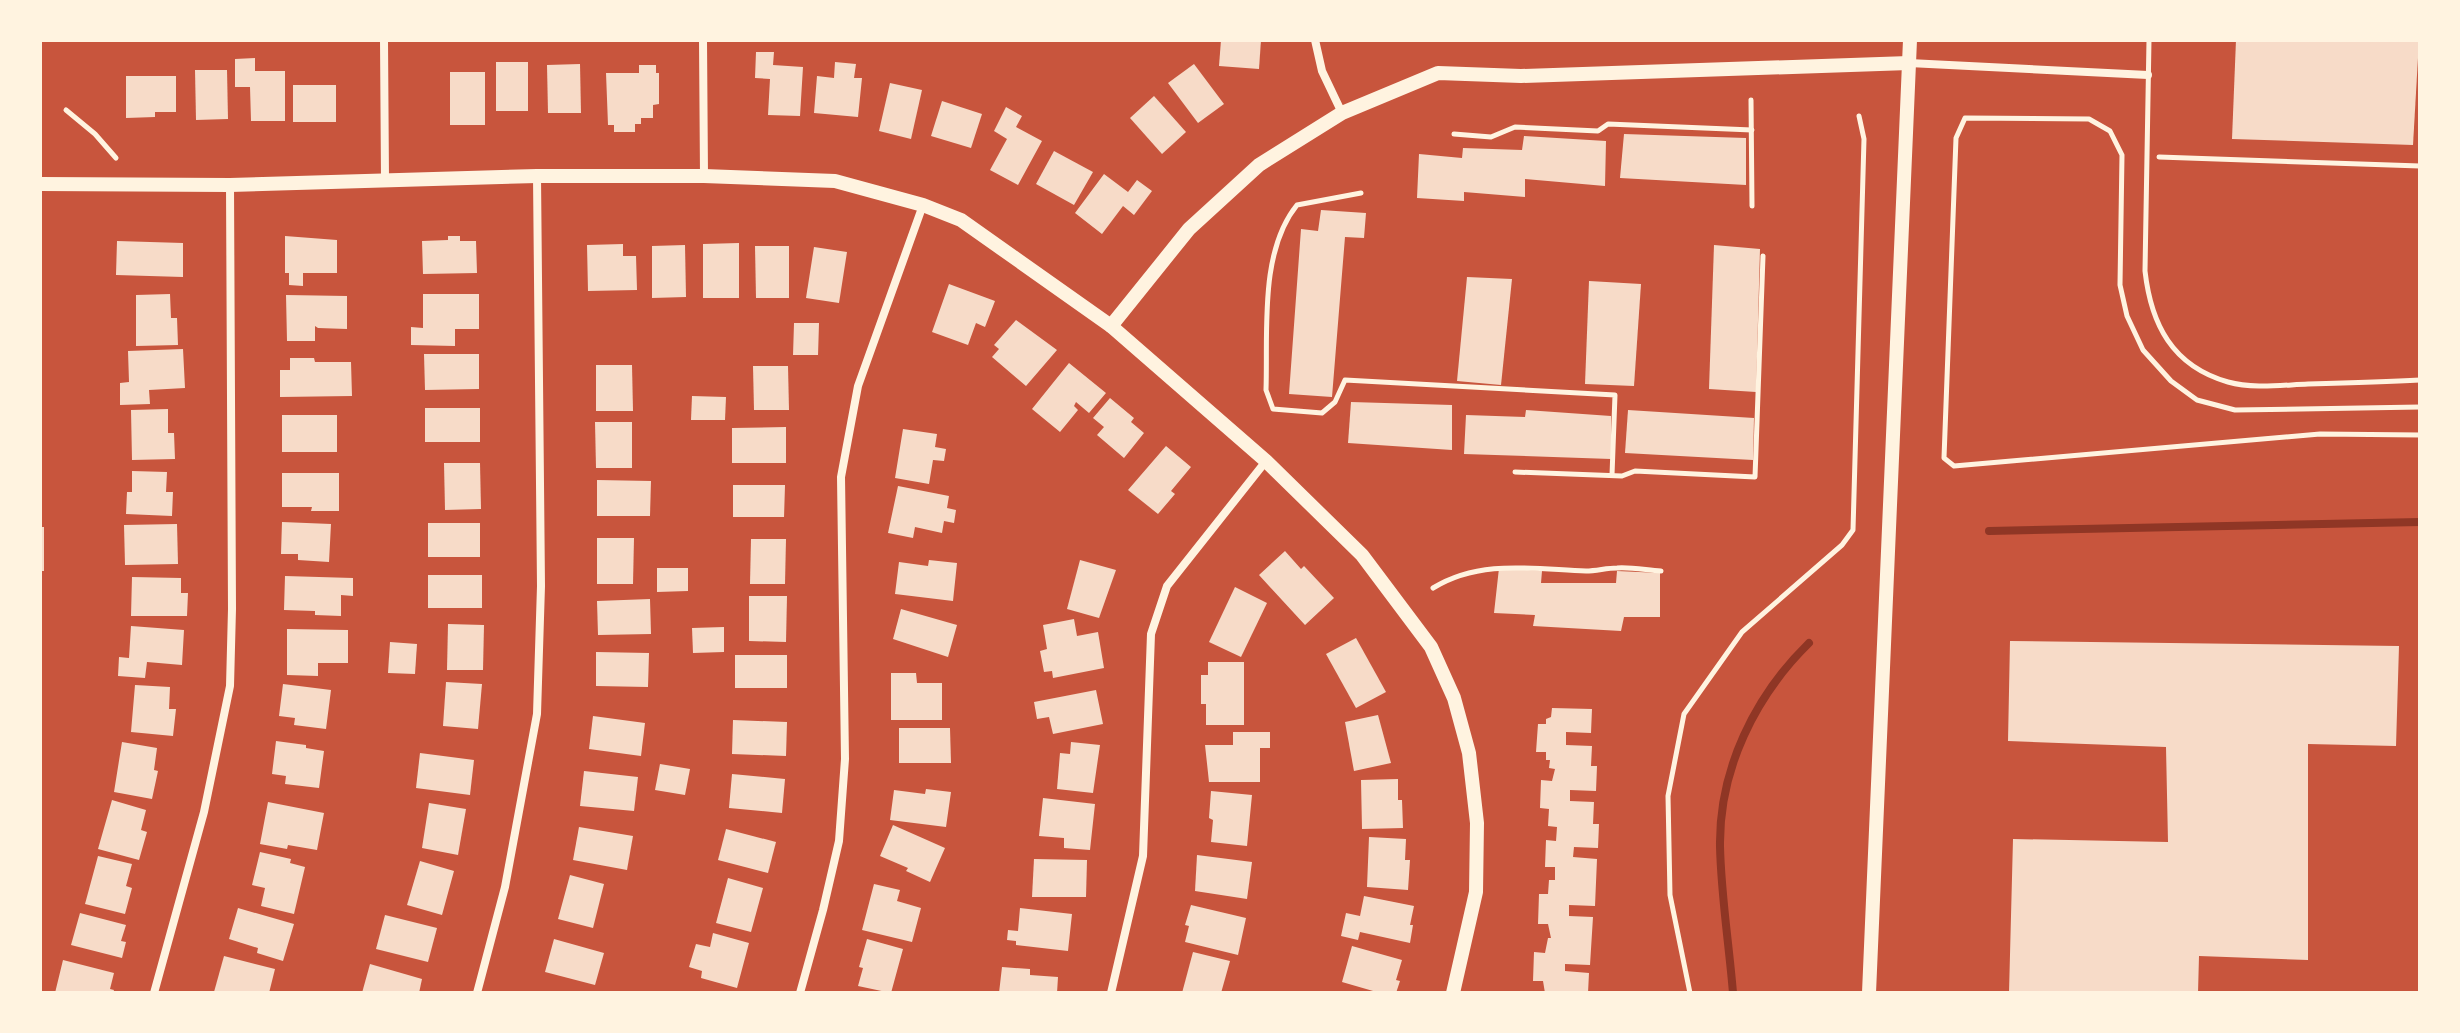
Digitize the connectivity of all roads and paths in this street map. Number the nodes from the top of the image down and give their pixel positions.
1 (384, 40) edge
2 (703, 40) edge
3 (1315, 40) edge
4 (1910, 40) edge
5 (2149, 40) edge
6 (1909, 63) junction
7 (2148, 75) junction
8 (1751, 100) dead end
9 (66, 110) dead end
10 (1342, 113) junction
11 (1859, 116) dead end
12 (1752, 130) junction
13 (1454, 134) dead end
14 (2122, 155) junction
15 (2147, 156) junction
16 (116, 158) dead end
17 (2420, 166) edge
18 (537, 176) junction
19 (704, 176) junction
20 (385, 180) junction
21 (40, 184) edge
22 (230, 185) junction
23 (1361, 193) dead end
24 (923, 205) junction
25 (1752, 206) dead end
26 (1763, 256) dead end
27 (1111, 326) junction
28 (2420, 380) edge
29 (2420, 407) edge
30 (2420, 435) edge
31 (1266, 461) junction
32 (1515, 472) dead end
33 (1612, 475) junction
34 (1661, 571) dead end
35 (1433, 588) dead end
36 (154, 993) edge
37 (477, 993) edge
38 (800, 993) edge
39 (1111, 993) edge
40 (1453, 993) edge
41 (1690, 993) edge
42 (1869, 993) edge

1 - 20 street
2 - 19 street
3 - 10 street
4 - 6 street
5 - 7 lane
6 - 7 street
6 - 10 street
6 - 42 street
7 - 15 lane
8 - 12 path
9 - 16 path
10 - 27 street
11 - 41 path
12 - 13 path
12 - 25 path
14 - 15 path
14 - 29 path
14 - 30 path
15 - 17 path
15 - 28 lane
18 - 19 street
18 - 20 street
18 - 37 street
19 - 24 street
20 - 22 street
21 - 22 street
22 - 36 street
23 - 33 path
24 - 27 street
24 - 38 street
26 - 33 path
27 - 31 street
31 - 39 street
31 - 40 street
32 - 33 path
34 - 35 path

